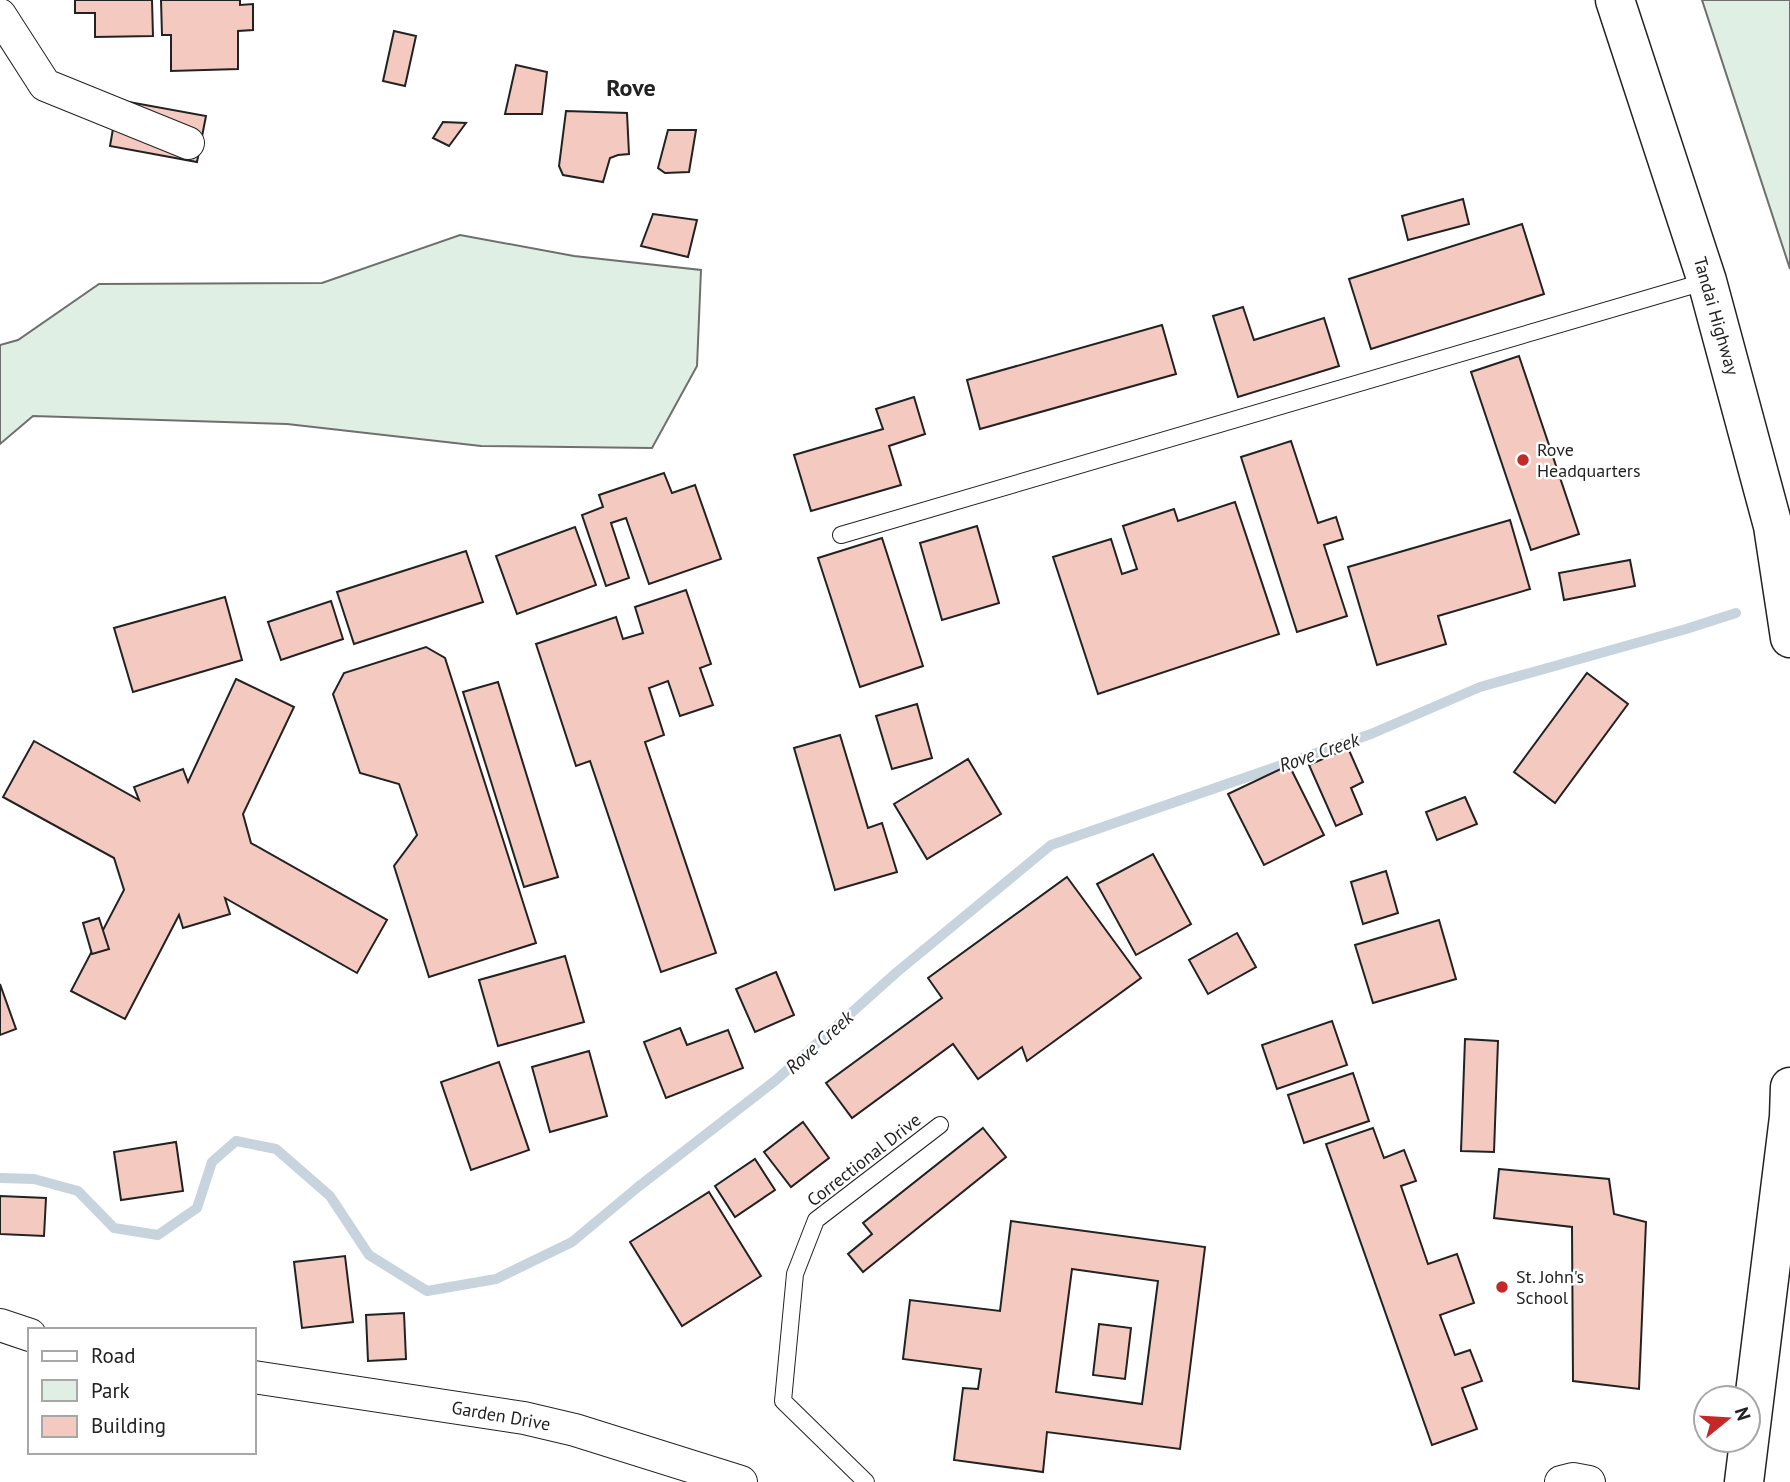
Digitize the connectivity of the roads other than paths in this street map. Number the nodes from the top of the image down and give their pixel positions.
1 (1615, 0) edge
2 (0, 15) edge
3 (188, 143) dead end
4 (1707, 281) junction
5 (841, 535) dead end
6 (1790, 638) edge
7 (1790, 1087) edge
8 (940, 1125) dead end
9 (0, 1325) edge
10 (28, 1334) edge
11 (256, 1377) edge
12 (741, 1482) edge
13 (866, 1482) edge
14 (1561, 1482) edge
15 (1589, 1482) edge
16 (1744, 1482) edge

1 - 4 main road, Tandai Highway
2 - 3 street
4 - 5 lane
4 - 6 main road, Tandai Highway
7 - 16 main road
8 - 13 lane, Correctional Drive
9 - 10 street
11 - 12 street, Garden Drive
14 - 15 street

